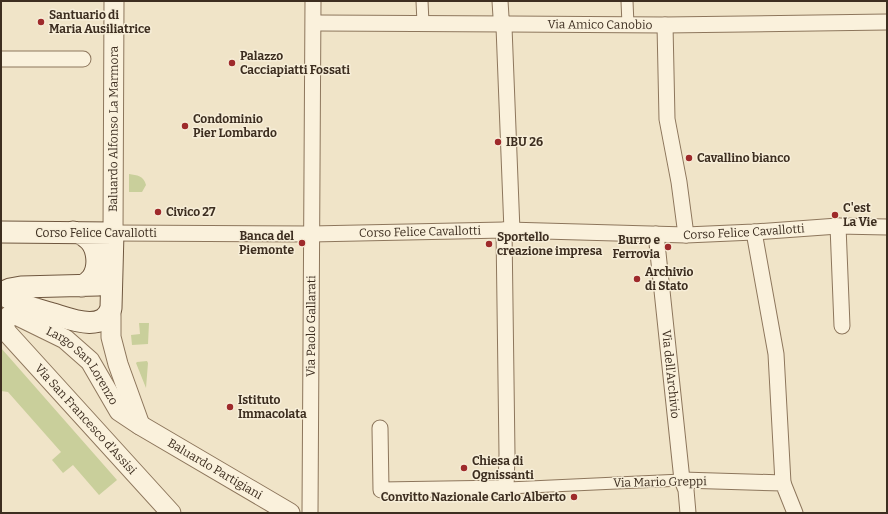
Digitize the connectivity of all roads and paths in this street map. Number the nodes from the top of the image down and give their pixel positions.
1 (114, 1) edge
2 (313, 1) edge
3 (422, 1) edge
4 (500, 1) edge
5 (627, 1) edge
6 (887, 22) edge
7 (316, 23) junction
8 (423, 24) junction
9 (504, 24) junction
10 (628, 24) junction
11 (665, 25) junction
12 (1, 59) edge
13 (84, 59) dead end
14 (838, 226) junction
15 (887, 226) edge
16 (508, 230) junction
17 (1, 232) edge
18 (73, 232) junction
19 (754, 232) junction
20 (113, 233) junction
21 (311, 234) junction
22 (656, 234) junction
23 (686, 235) junction
24 (112, 270) junction
25 (88, 286) junction
26 (1, 293) edge
27 (112, 302) junction
28 (842, 326) dead end
29 (3, 328) edge
30 (140, 425) junction
31 (380, 428) dead end
32 (682, 480) junction
33 (783, 483) junction
34 (506, 488) junction
35 (171, 513) edge
36 (290, 513) edge
37 (310, 513) edge
38 (688, 513) edge
39 (795, 513) edge

1 - 20 street, Baluardo Alfonso La Marmora
2 - 7 street, Via Paolo Gallarati
3 - 8 street
4 - 9 street
5 - 10 street
6 - 11 street, Via Amico Canobio
7 - 8 street, Via Amico Canobio
7 - 21 street, Via Paolo Gallarati
8 - 9 street, Via Amico Canobio
9 - 10 street, Via Amico Canobio
9 - 16 street
10 - 11 street, Via Amico Canobio
11 - 23 street
12 - 13 street
14 - 15 street, Corso Felice Cavallotti
14 - 19 street, Corso Felice Cavallotti
14 - 28 street
16 - 21 street, Corso Felice Cavallotti
16 - 22 street, Corso Felice Cavallotti
16 - 34 street
17 - 18 main road, Corso Felice Cavallotti
18 - 20 main road, Corso Felice Cavallotti
18 - 25 main road
19 - 23 street, Corso Felice Cavallotti
19 - 33 street
20 - 21 street, Corso Felice Cavallotti
20 - 24 main road, Largo San Lorenzo
21 - 37 street, Via Paolo Gallarati
22 - 23 street, Corso Felice Cavallotti
22 - 32 street, Via dell'Archivio
24 - 25 main road, Largo San Lorenzo
24 - 27 main road, Largo San Lorenzo
25 - 26 main road, Largo San Lorenzo
25 - 27 main road, Largo San Lorenzo
26 - 27 main road, Largo San Lorenzo
27 - 30 street, Largo San Lorenzo
29 - 30 street, Largo San Lorenzo
29 - 35 street, Via San Francesco d'Assisi
30 - 36 street, Baluardo Partigiani
31 - 34 street
32 - 33 street, Via Mario Greppi
32 - 34 street, Via Mario Greppi
32 - 38 street, Via dell'Archivio
33 - 39 street

